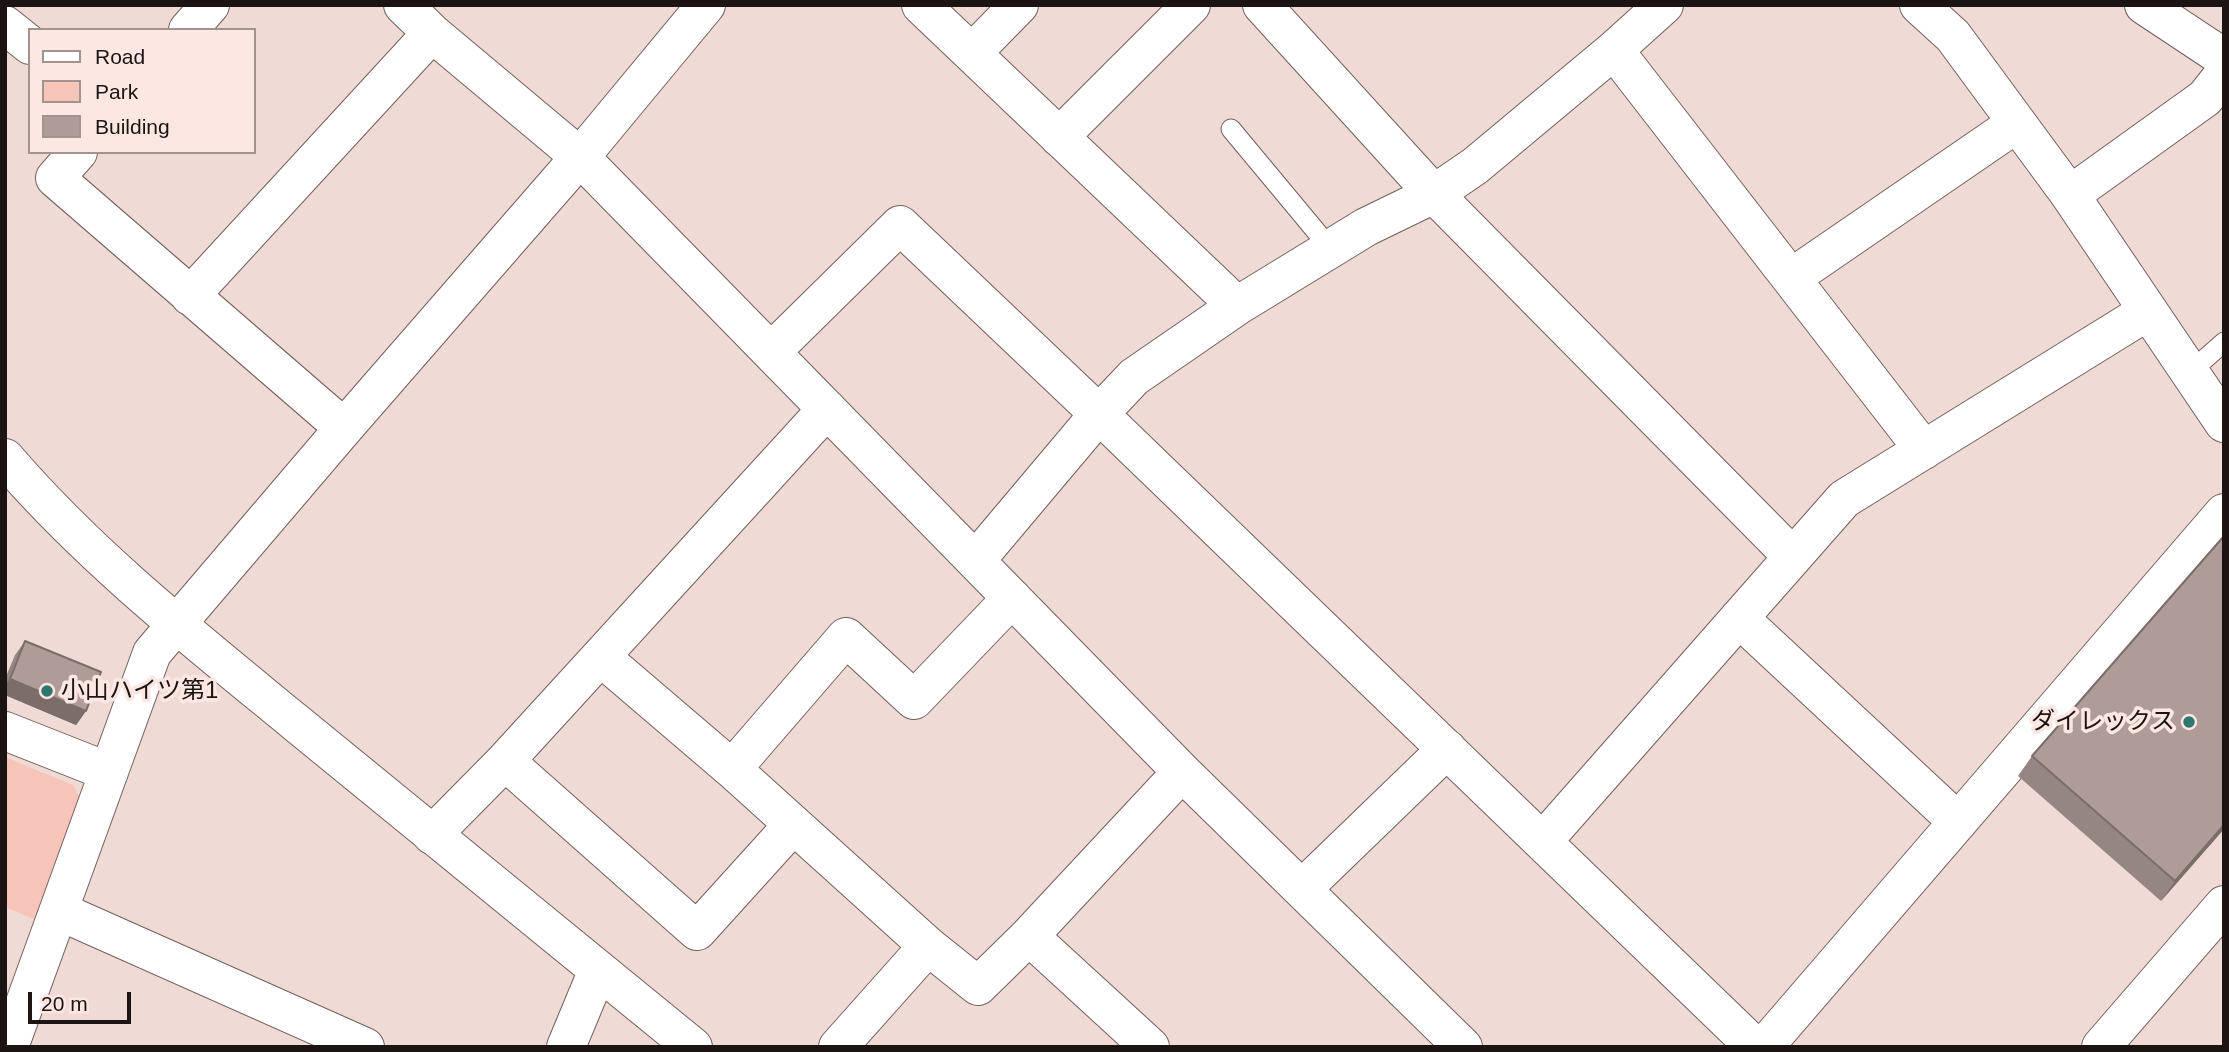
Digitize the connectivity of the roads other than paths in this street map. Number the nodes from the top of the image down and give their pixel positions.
1 (210, 5) edge
2 (404, 5) edge
3 (706, 5) edge
4 (922, 5) edge
5 (1019, 5) edge
6 (1191, 5) edge
7 (1262, 5) edge
8 (1664, 5) edge
9 (1919, 5) edge
10 (2144, 5) edge
11 (5, 25) edge
12 (190, 28) edge
13 (432, 33) junction
14 (28, 43) edge
15 (1614, 50) junction
16 (972, 53) junction
17 (2224, 58) edge
18 (2224, 74) edge
19 (2017, 123) junction
20 (1231, 129) dead end
21 (1059, 137) junction
22 (76, 154) edge
23 (580, 157) junction
24 (1434, 194) junction
25 (2070, 195) junction
26 (1331, 248) junction
27 (1791, 278) junction
28 (190, 296) junction
29 (1237, 306) junction
30 (2148, 311) junction
31 (2224, 342) edge
32 (771, 352) junction
33 (2190, 372) junction
34 (827, 409) junction
35 (1099, 414) junction
36 (2224, 423) edge
37 (344, 428) junction
38 (1923, 450) junction
39 (5, 457) edge
40 (2224, 513) edge
41 (1793, 557) junction
42 (976, 560) junction
43 (1012, 598) junction
44 (1739, 618) junction
45 (177, 624) junction
46 (601, 657) junction
47 (5, 731) edge
48 (1447, 749) junction
49 (505, 761) junction
50 (732, 769) junction
51 (109, 772) junction
52 (1182, 772) junction
53 (1958, 822) junction
54 (793, 825) junction
55 (432, 835) junction
56 (1543, 841) junction
57 (1302, 889) junction
58 (2224, 905) edge
59 (59, 911) junction
60 (1029, 936) junction
61 (928, 946) junction
62 (598, 970) junction
63 (15, 1002) edge
64 (9, 1047) edge
65 (365, 1047) edge
66 (566, 1047) edge
67 (693, 1047) edge
68 (838, 1047) edge
69 (1150, 1047) edge
70 (1462, 1047) edge
71 (1755, 1047) edge
72 (1765, 1047) edge
73 (2101, 1047) edge

1 - 12 street
2 - 13 street
3 - 23 street
4 - 16 street
5 - 16 street
6 - 21 street
7 - 24 street
8 - 15 street
9 - 19 street
10 - 17 street
11 - 14 street
13 - 23 street
13 - 28 street
15 - 24 street
15 - 27 street
16 - 21 street
18 - 25 street
19 - 25 street
19 - 27 street
20 - 26 lane
21 - 29 street
22 - 28 street
23 - 32 street
23 - 37 street
24 - 26 street
24 - 41 street
25 - 30 street
26 - 29 street
27 - 38 street
28 - 37 street
29 - 35 street
30 - 33 street
30 - 38 street
31 - 33 lane
32 - 34 street
32 - 35 street
33 - 36 street
34 - 42 street
34 - 46 street
35 - 42 street
35 - 48 street
37 - 45 street
38 - 41 street
39 - 45 street
40 - 53 street
41 - 44 street
42 - 43 street
43 - 50 street
43 - 52 street
44 - 53 street
44 - 56 street
45 - 51 street
45 - 55 street
46 - 49 street
46 - 50 street
47 - 51 street
48 - 56 street
48 - 57 street
49 - 54 street
49 - 55 street
50 - 54 street
51 - 59 street
52 - 57 street
52 - 60 street
53 - 72 street
54 - 61 street
55 - 62 street
56 - 71 street
57 - 70 street
58 - 73 street
59 - 63 street
59 - 65 street
60 - 61 street
60 - 69 street
61 - 68 street
62 - 66 street
62 - 67 street
63 - 64 street

